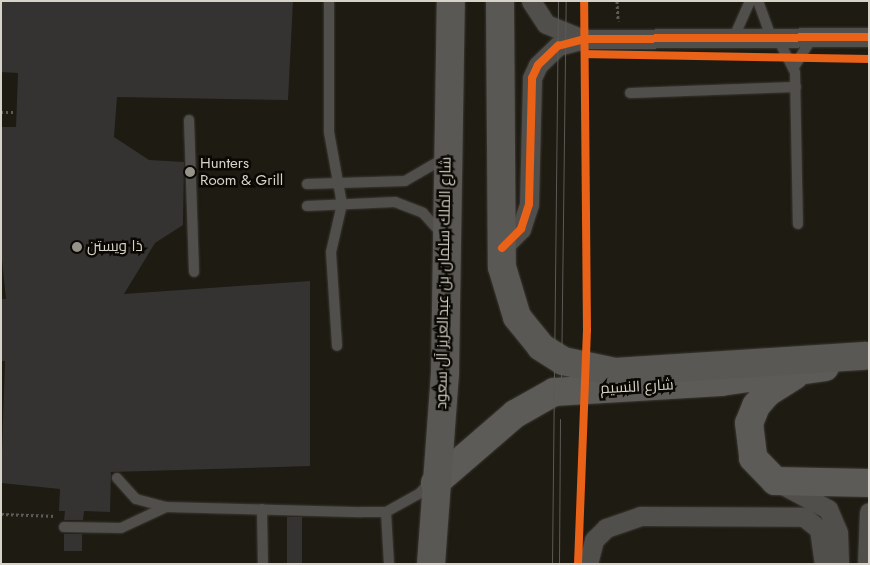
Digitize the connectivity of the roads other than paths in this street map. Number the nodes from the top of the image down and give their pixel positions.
1 (329, 1) edge
2 (451, 1) edge
3 (500, 1) edge
4 (531, 1) edge
5 (750, 1) edge
6 (758, 1) edge
7 (865, 34) edge
8 (734, 37) junction
9 (774, 37) junction
10 (813, 37) junction
11 (584, 39) junction
12 (794, 67) junction
13 (796, 88) junction
14 (630, 93) dead end
15 (189, 120) dead end
16 (447, 154) junction
17 (307, 184) dead end
18 (341, 185) junction
19 (342, 204) junction
20 (307, 206) dead end
21 (798, 224) dead end
22 (447, 242) junction
23 (502, 257) junction
24 (194, 272) dead end
25 (337, 346) dead end
26 (866, 356) edge
27 (799, 374) junction
28 (436, 476) junction
29 (117, 478) dead end
30 (775, 481) junction
31 (869, 483) edge
32 (166, 507) junction
33 (262, 509) junction
34 (386, 512) junction
35 (869, 512) edge
36 (64, 528) road end
37 (868, 558) edge
38 (263, 564) edge
39 (389, 564) edge
40 (431, 564) edge
41 (588, 564) edge
42 (824, 564) edge
43 (839, 564) edge

1 - 18 lane
2 - 16 main road, شارع الملك سلمان بن عبدالعزيز آل سعود
3 - 23 main road
4 - 11 street
5 - 8 lane
6 - 9 lane
7 - 10 street
8 - 9 street
8 - 11 street
9 - 10 street
9 - 12 lane
10 - 12 lane
11 - 23 street
12 - 13 lane
13 - 14 lane
13 - 21 lane
15 - 24 lane
16 - 18 lane
16 - 22 main road, شارع الملك سلمان بن عبدالعزيز آل سعود
17 - 18 lane
18 - 19 lane
19 - 20 lane
19 - 22 lane
19 - 25 lane
22 - 28 main road, شارع الملك سلمان بن عبدالعزيز آل سعود
23 - 26 main road
26 - 27 main road, شارع النسيم
27 - 28 main road, شارع النسيم
27 - 30 main road
28 - 34 lane
28 - 40 main road, شارع الملك سلمان بن عبدالعزيز آل سعود
29 - 32 lane
30 - 31 main road
30 - 43 street
32 - 33 lane
32 - 36 lane
33 - 34 lane
33 - 38 lane
34 - 39 lane
35 - 37 street
41 - 42 street

